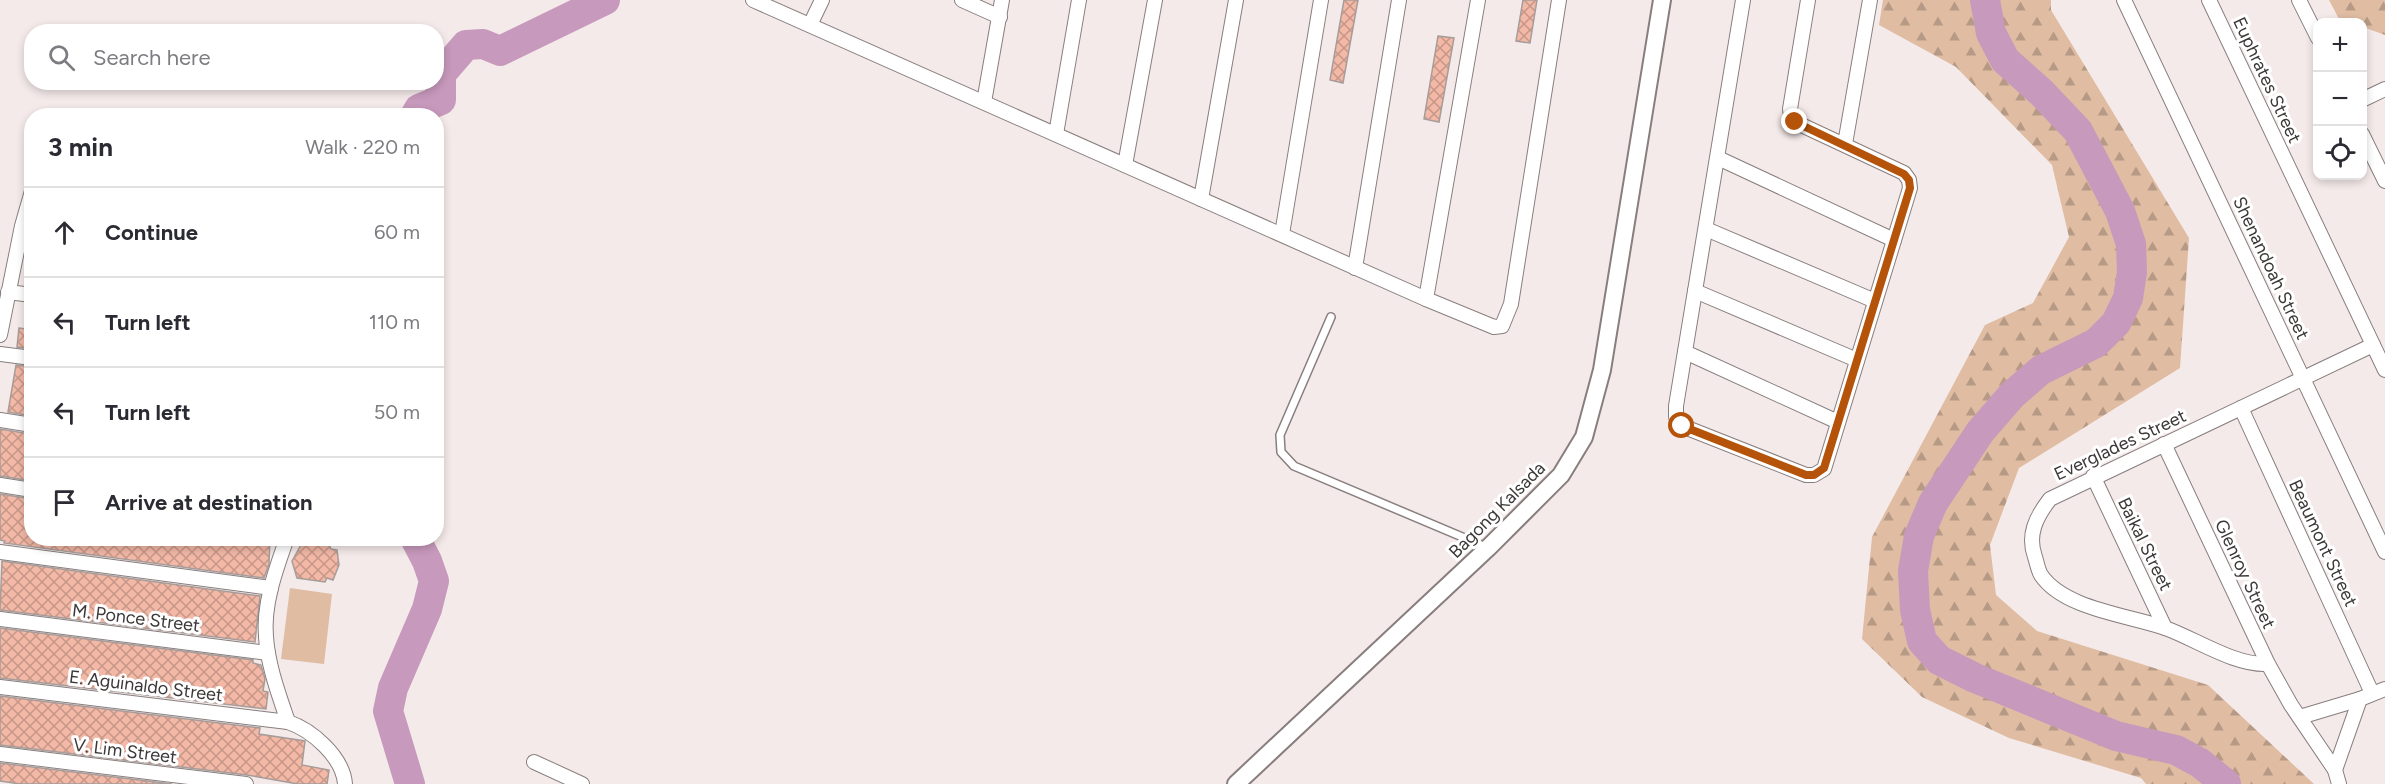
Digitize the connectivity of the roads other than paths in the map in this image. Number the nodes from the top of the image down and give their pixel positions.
1 (753, 0) edge
2 (822, 0) edge
3 (962, 0) edge
4 (1002, 0) edge
5 (1079, 0) edge
6 (1155, 0) edge
7 (1236, 0) edge
8 (1321, 0) edge
9 (1399, 0) edge
10 (1478, 0) edge
11 (1559, 0) edge
12 (1662, 0) edge
13 (1743, 0) edge
14 (1808, 0) edge
15 (1870, 0) edge
16 (2124, 0) edge
17 (2209, 0) edge
18 (2299, 0) edge
19 (1000, 17) junction
20 (810, 25) junction
21 (2313, 29) edge
22 (2385, 89) edge
23 (2367, 98) edge
24 (984, 102) junction
25 (1056, 134) junction
26 (1845, 144) junction
27 (2367, 144) edge
28 (1718, 158) junction
29 (1125, 165) junction
30 (2385, 182) edge
31 (1201, 199) junction
32 (1706, 229) junction
33 (1282, 234) junction
34 (24, 237) edge
35 (1894, 240) junction
36 (1355, 268) junction
37 (1695, 291) junction
38 (8, 292) junction
39 (24, 294) edge
40 (1426, 299) junction
41 (1875, 301) junction
42 (1331, 317) dead end
43 (0, 335) edge
44 (2373, 345) junction
45 (1685, 352) junction
46 (0, 354) edge
47 (24, 357) edge
48 (1857, 360) junction
49 (2385, 370) edge
50 (2303, 379) junction
51 (2241, 408) junction
52 (0, 420) edge
53 (1838, 422) junction
54 (24, 424) edge
55 (2164, 444) junction
56 (2092, 476) junction
57 (0, 485) edge
58 (24, 489) edge
59 (284, 546) edge
60 (1488, 548) junction
61 (0, 552) edge
62 (2385, 552) edge
63 (271, 588) junction
64 (0, 619) edge
65 (2165, 628) junction
66 (268, 653) junction
67 (2268, 664) junction
68 (0, 687) edge
69 (2372, 694) edge
70 (2300, 717) junction
71 (288, 722) junction
72 (0, 754) edge
73 (534, 762) dead end
74 (2335, 770) junction
75 (246, 784) edge
76 (345, 784) edge
77 (582, 784) edge
78 (1236, 784) edge
79 (2339, 784) edge

1 - 20 street
2 - 20 street
3 - 19 street
4 - 19 street
5 - 25 street
6 - 29 street
7 - 31 street
8 - 33 street
9 - 36 street
10 - 40 street
11 - 40 street
12 - 60 street, Bagong Kalsada
13 - 28 street
14 - 26 street
15 - 26 street
16 - 50 street, Shenandoah Street
17 - 44 street, Euphrates Street
18 - 21 street
19 - 24 street
20 - 24 street
22 - 23 street
24 - 25 street
25 - 29 street
26 - 35 street
27 - 30 street
28 - 32 street
28 - 35 street
29 - 31 street
31 - 33 street
32 - 37 street
32 - 41 street
33 - 36 street
34 - 38 street
35 - 41 street
36 - 40 street
37 - 45 street
37 - 48 street
38 - 39 street
38 - 43 street
41 - 48 street
42 - 60 lane
44 - 49 street, Euphrates Street
44 - 50 street, Everglades Street
45 - 53 street
45 - 53 street
46 - 47 street
48 - 53 street
50 - 51 street, Everglades Street
50 - 62 street, Shenandoah Street
51 - 55 street, Everglades Street
51 - 69 street, Beaumont Street
52 - 54 street
55 - 56 street, Everglades Street
55 - 67 street, Glenroy Street
56 - 65 street, Baikal Street
56 - 65 street, Everglades Street
57 - 58 street
59 - 63 street
60 - 78 street, Bagong Kalsada
61 - 63 street
63 - 66 street
64 - 66 street, M. Ponce Street
65 - 67 street, Everglades Street
66 - 71 street
67 - 70 street, Glenroy Street
68 - 71 street, E. Aguinaldo Street
69 - 70 street
69 - 74 street
70 - 74 street, Glenroy Street
71 - 76 street
72 - 75 street, V. Lim Street
73 - 77 street
74 - 79 street, Glenroy Street

